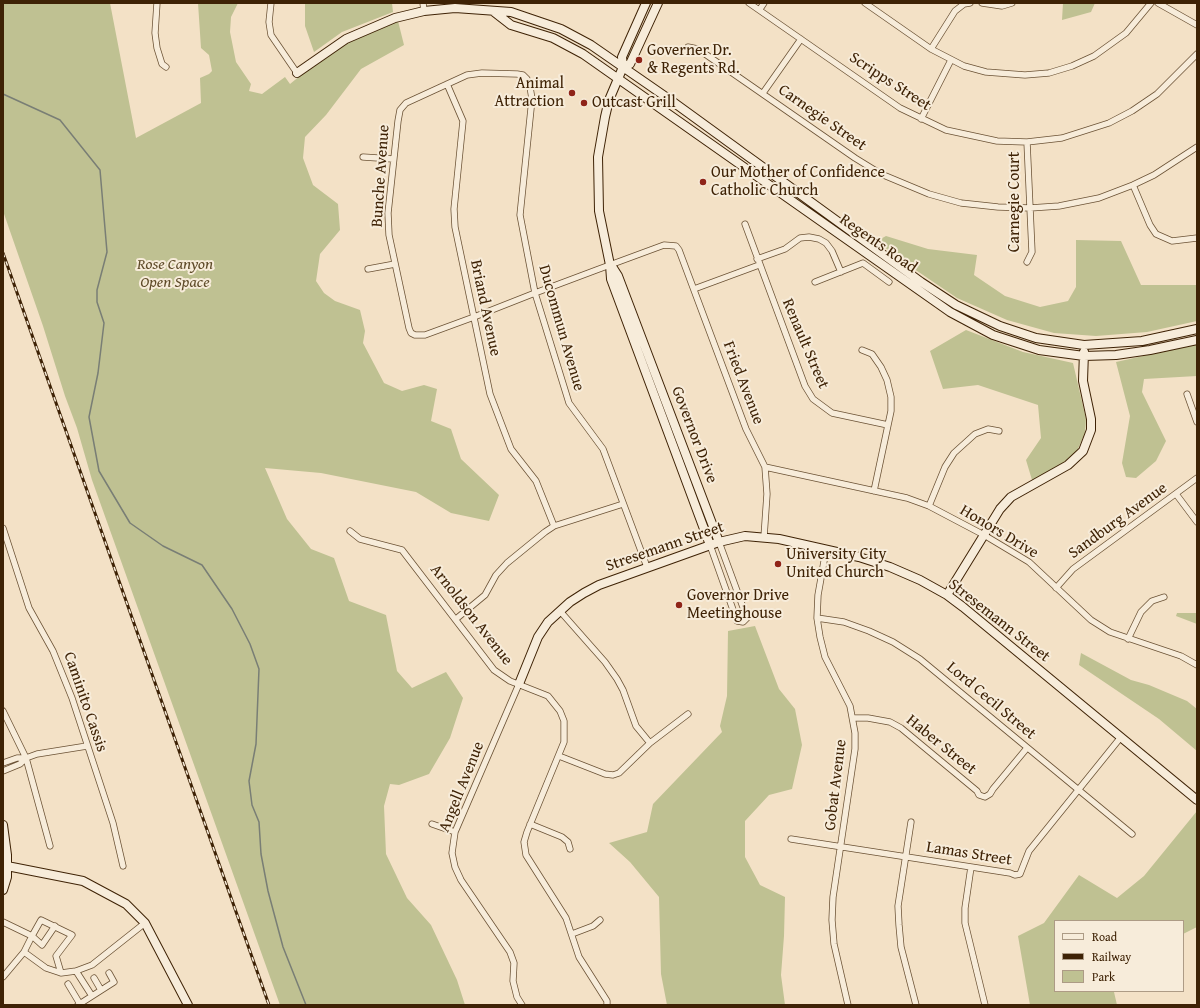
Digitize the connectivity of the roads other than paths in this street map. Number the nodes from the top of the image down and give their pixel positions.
1 (157, 3) edge
2 (271, 3) edge
3 (646, 3) edge
4 (658, 3) edge
5 (749, 3) edge
6 (764, 3) edge
7 (865, 3) edge
8 (970, 3) edge
9 (982, 3) edge
10 (1012, 3) edge
11 (1151, 3) edge
12 (1158, 3) edge
13 (424, 7) edge
14 (760, 9) junction
15 (492, 11) junction
16 (1197, 25) edge
17 (801, 38) junction
18 (688, 47) dead end
19 (931, 49) junction
20 (1197, 54) edge
21 (951, 60) junction
22 (623, 66) junction
23 (166, 67) dead end
24 (297, 73) joint
25 (618, 77) junction
26 (447, 84) junction
27 (763, 93) junction
28 (921, 119) junction
29 (1027, 142) junction
30 (1197, 147) edge
31 (363, 156) dead end
32 (393, 159) junction
33 (1133, 185) junction
34 (1030, 208) junction
35 (745, 224) dead end
36 (1197, 238) edge
37 (758, 262) junction
38 (1027, 262) dead end
39 (395, 264) junction
40 (610, 265) junction
41 (368, 269) dead end
42 (841, 272) junction
43 (815, 282) dead end
44 (889, 282) dead end
45 (694, 289) junction
46 (535, 294) junction
47 (474, 317) junction
48 (1197, 330) edge
49 (1197, 340) edge
50 (1084, 346) junction
51 (862, 350) dead end
52 (1084, 356) junction
53 (1187, 394) dead end
54 (1197, 422) edge
55 (888, 425) junction
56 (1000, 431) dead end
57 (764, 467) junction
58 (1197, 478) edge
59 (874, 491) junction
60 (1176, 494) junction
61 (624, 504) junction
62 (929, 506) junction
63 (1197, 522) edge
64 (554, 526) junction
65 (3, 528) edge
66 (350, 532) dead end
67 (984, 535) junction
68 (764, 537) junction
69 (719, 542) junction
70 (710, 545) junction
71 (826, 550) junction
72 (647, 567) junction
73 (1056, 588) junction
74 (947, 595) junction
75 (1164, 597) dead end
76 (560, 611) junction
77 (817, 618) junction
78 (456, 619) junction
79 (1128, 639) junction
80 (1197, 665) edge
81 (519, 684) junction
82 (3, 711) edge
83 (688, 714) dead end
84 (853, 718) junction
85 (1121, 737) junction
86 (650, 743) junction
87 (87, 746) junction
88 (1027, 748) junction
89 (559, 756) junction
90 (26, 758) junction
91 (3, 763) edge
92 (3, 771) edge
93 (1078, 789) junction
94 (1197, 800) edge
95 (911, 822) dead end
96 (432, 824) dead end
97 (530, 824) junction
98 (3, 825) edge
99 (455, 832) junction
100 (1132, 834) dead end
101 (792, 839) dead end
102 (50, 846) dead end
103 (841, 846) junction
104 (570, 849) dead end
105 (906, 857) junction
106 (7, 866) junction
107 (123, 866) dead end
108 (971, 867) junction
109 (3, 890) edge
110 (600, 920) dead end
111 (3, 922) edge
112 (145, 922) junction
113 (55, 926) junction
114 (572, 934) junction
115 (32, 936) junction
116 (24, 952) junction
117 (76, 971) junction
118 (61, 973) junction
119 (109, 973) dead end
120 (3, 977) edge
121 (94, 978) dead end
122 (68, 984) dead end
123 (101, 990) junction
124 (92, 996) junction
125 (79, 1005) edge
126 (188, 1005) edge
127 (522, 1005) edge
128 (607, 1005) edge
129 (848, 1005) edge
130 (916, 1005) edge
131 (984, 1005) edge

1 - 23 street
2 - 24 street
3 - 22 street, Governor Drive
4 - 22 street, Governor Drive
5 - 14 street, Scripps Street
6 - 14 street
7 - 19 street
8 - 19 street
9 - 10 street
11 - 21 street
12 - 16 street
13 - 15 street, Regents Road
13 - 24 street, Regents Road
14 - 17 street, Scripps Street
15 - 22 street, Regents Road
15 - 25 street, Regents Road
17 - 27 street
17 - 28 street, Scripps Street
18 - 27 street, Carnegie Street
19 - 21 street
20 - 29 street, Scripps Street
21 - 28 street
22 - 25 street, Governor Drive
22 - 50 street, Regents Road
25 - 40 street, Governor Drive
25 - 52 street, Regents Road
26 - 32 street, Bunche Avenue
26 - 46 street, Ducommun Avenue
26 - 47 street, Briand Avenue
27 - 34 street, Carnegie Street
28 - 29 street, Scripps Street
29 - 34 street, Carnegie Court
30 - 33 street, Carnegie Street
31 - 32 street
32 - 39 street, Bunche Avenue
33 - 34 street, Carnegie Street
33 - 36 street
34 - 38 street, Carnegie Court
35 - 37 street, Renault Street
37 - 42 street
37 - 45 street
37 - 55 street, Renault Street
39 - 41 street
39 - 47 street, Bunche Avenue
40 - 45 street, Fried Avenue
40 - 46 street
40 - 69 street, Governor Drive
40 - 70 street, Governor Drive
42 - 43 street
42 - 44 street
45 - 57 street, Fried Avenue
46 - 47 street
46 - 61 street, Ducommun Avenue
47 - 64 street, Briand Avenue
48 - 50 street, Regents Road
49 - 52 street, Regents Road
50 - 52 street
51 - 55 street
52 - 67 street
53 - 54 street
55 - 59 street
56 - 62 street
57 - 59 street, Honors Drive
57 - 68 street, Fried Avenue
58 - 60 street, Sandburg Avenue
59 - 62 street, Honors Drive
60 - 63 street
60 - 73 street, Sandburg Avenue
61 - 64 street
61 - 72 street, Ducommun Avenue
62 - 67 street, Honors Drive
64 - 78 street
65 - 87 street, Caminito Cassis
66 - 78 street, Arnoldson Avenue
67 - 73 street, Honors Drive
67 - 74 street
68 - 69 street, Stresemann Street
68 - 71 street, Stresemann Street
69 - 70 street, Stresemann Street
69 - 70 street, Governor Drive
70 - 72 street, Stresemann Street
71 - 74 street, Stresemann Street
71 - 77 street, Gobat Avenue
72 - 76 street, Stresemann Street
73 - 79 street, Honors Drive
74 - 85 street, Stresemann Street
75 - 79 street
76 - 81 street, Stresemann Street
76 - 86 street
77 - 84 street, Gobat Avenue
77 - 88 street, Lord Cecil Street
78 - 81 street, Arnoldson Avenue
79 - 80 street, Honors Drive
81 - 89 street, Arnoldson Avenue
81 - 99 street, Angell Avenue
82 - 90 street
83 - 86 street
84 - 88 street, Haber Street
84 - 103 street, Gobat Avenue
85 - 93 street, Lamas Street
85 - 94 street, Stresemann Street
86 - 89 street
87 - 90 street
87 - 107 street, Caminito Cassis
88 - 93 street, Lord Cecil Street
89 - 97 street, Arnoldson Avenue
90 - 91 street
90 - 92 street
90 - 102 street
93 - 100 street, Lord Cecil Street
93 - 108 street, Lamas Street
95 - 105 street
96 - 99 street
97 - 104 street
97 - 114 street, Arnoldson Avenue
98 - 106 street
99 - 127 street, Angell Avenue
101 - 103 street, Lamas Street
103 - 105 street, Lamas Street
103 - 129 street, Gobat Avenue
105 - 108 street, Lamas Street
105 - 130 street
106 - 109 street
106 - 112 street
108 - 131 street
110 - 114 street
111 - 115 street
112 - 117 street
112 - 126 street
113 - 115 street
113 - 115 street
113 - 118 street
114 - 128 street, Arnoldson Avenue
115 - 116 street
116 - 118 street
116 - 120 street
117 - 118 street
117 - 124 street
119 - 123 street
121 - 123 street
122 - 125 street
123 - 124 street
124 - 125 street

